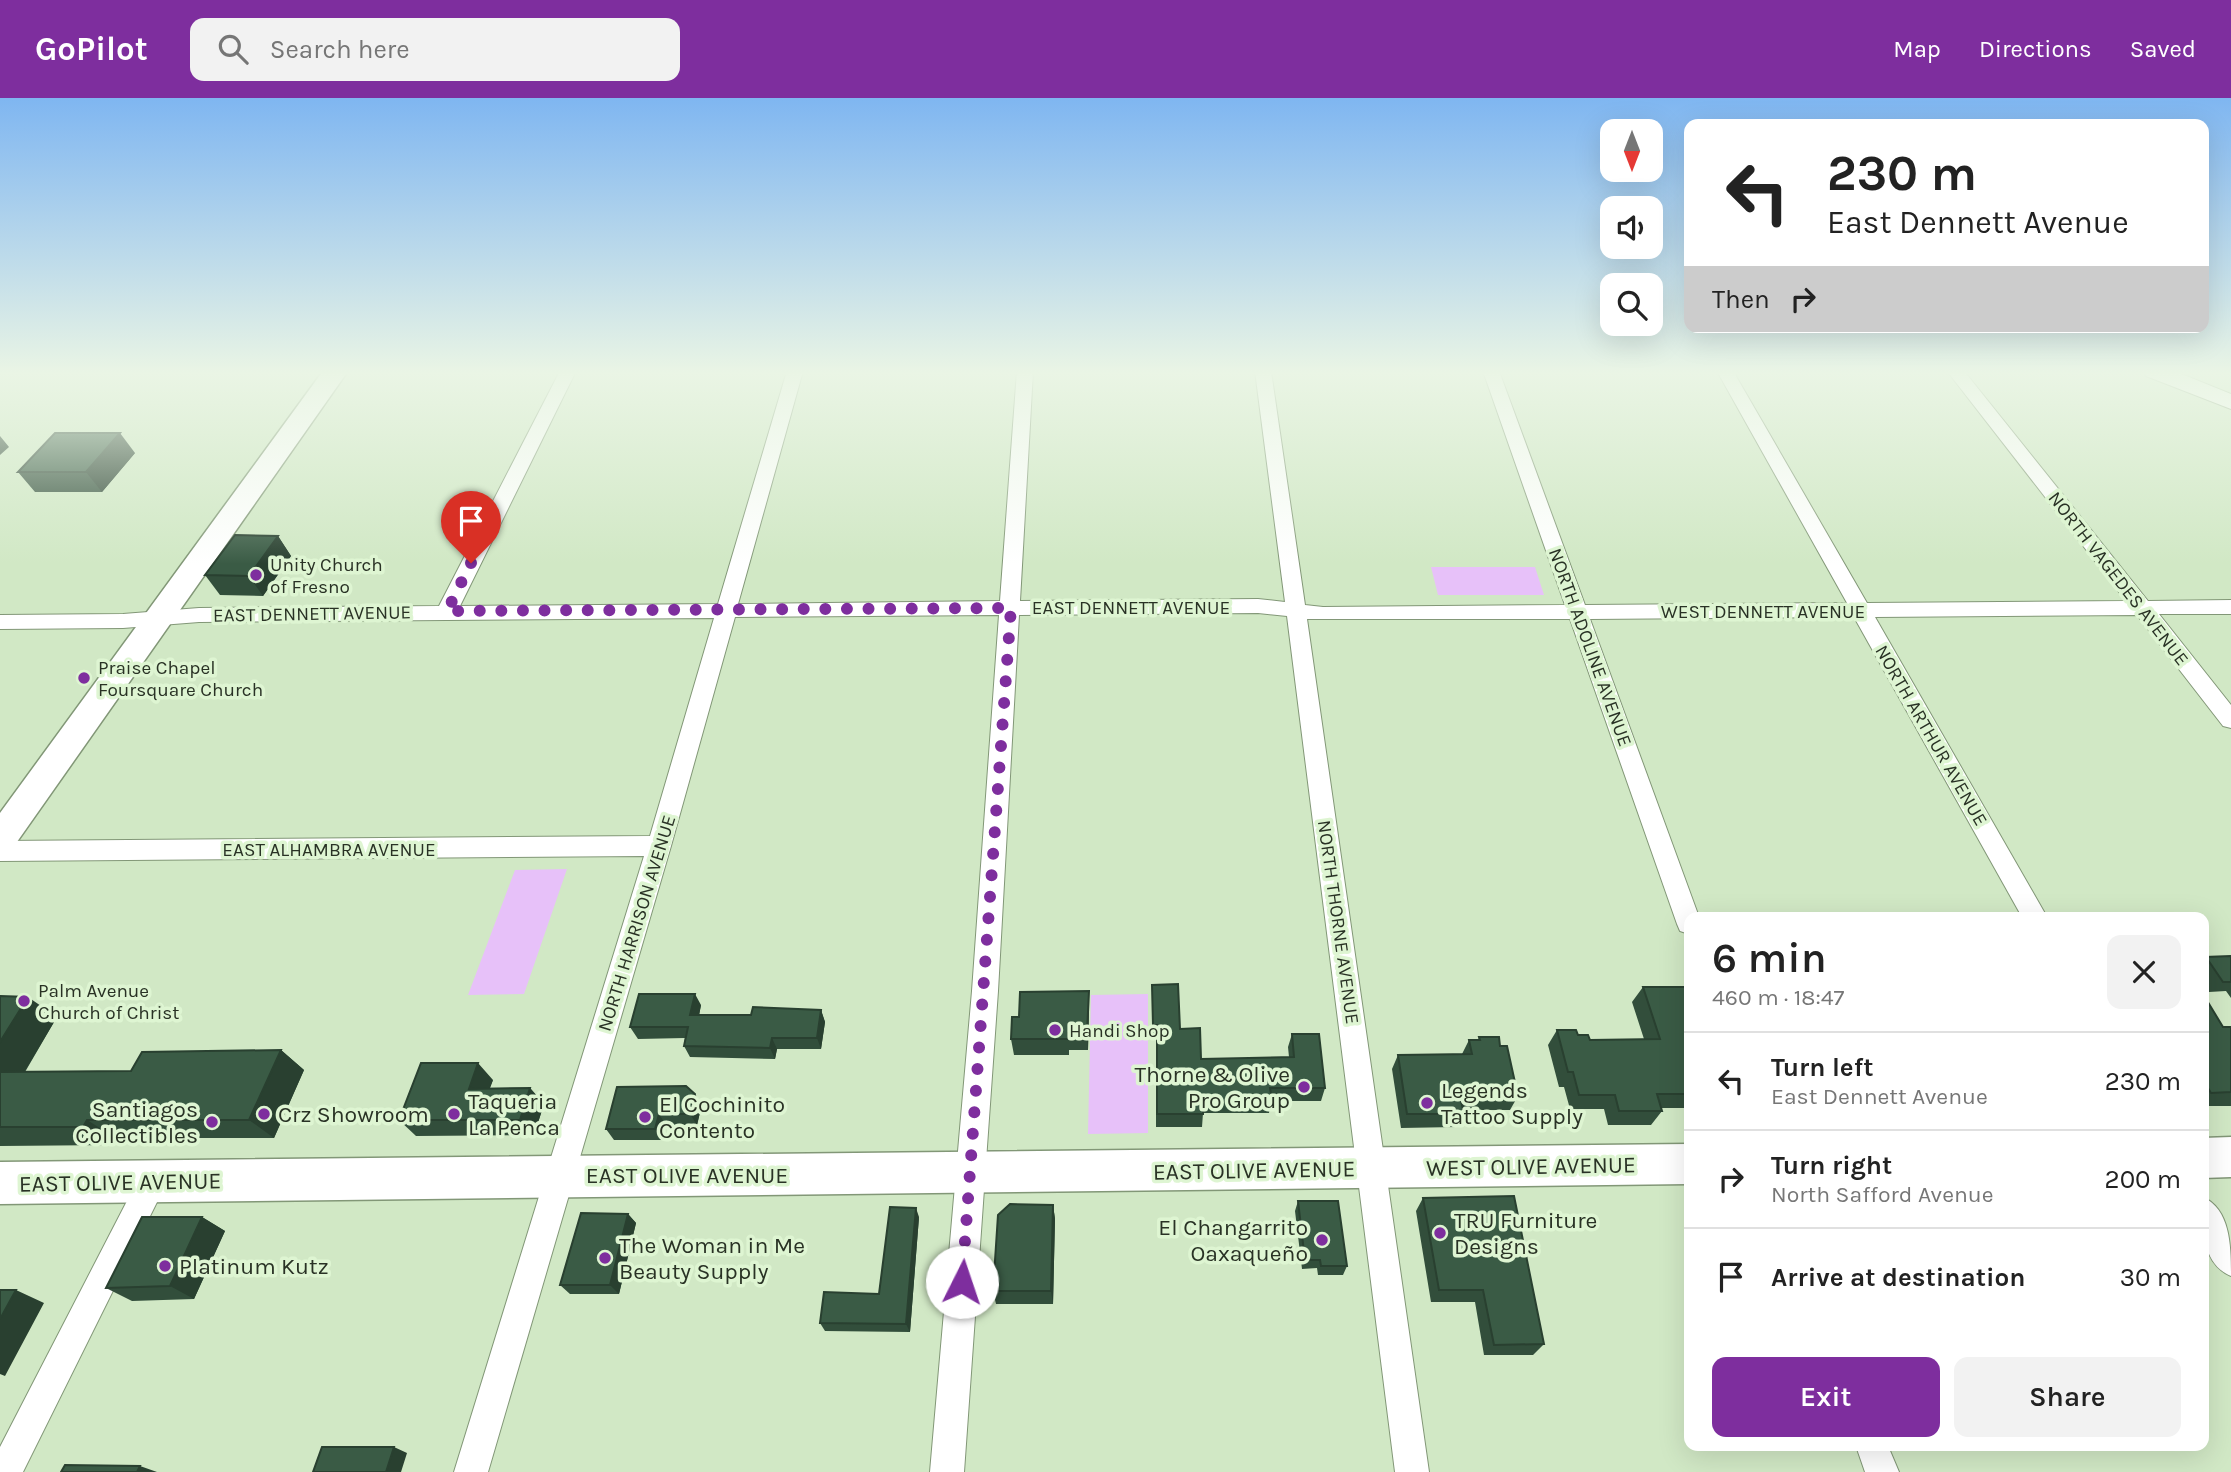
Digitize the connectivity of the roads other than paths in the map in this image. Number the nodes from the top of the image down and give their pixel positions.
1 (290, 435) edge
2 (536, 435) edge
3 (777, 435) edge
4 (1021, 435) edge
5 (1272, 435) edge
6 (1514, 435) edge
7 (1761, 435) edge
8 (2006, 435) edge
9 (2231, 607) edge
10 (1011, 608) junction
11 (2143, 608) junction
12 (727, 609) junction
13 (1861, 610) junction
14 (447, 611) junction
15 (1296, 611) junction
16 (1579, 612) junction
17 (158, 617) junction
18 (0, 622) edge
19 (2231, 720) edge
20 (0, 839) edge
21 (659, 846) junction
22 (0, 851) edge
23 (1685, 912) edge
24 (2032, 912) edge
25 (2231, 1157) edge
26 (2209, 1158) edge
27 (1684, 1164) edge
28 (1373, 1168) junction
29 (971, 1173) junction
30 (561, 1175) junction
31 (152, 1182) junction
32 (0, 1183) edge
33 (2209, 1222) edge
34 (2231, 1261) edge
35 (1874, 1451) edge
36 (5, 1472) edge
37 (471, 1472) edge
38 (947, 1472) edge
39 (1412, 1472) edge
40 (1882, 1472) edge

1 - 17 main road
2 - 14 street
3 - 12 street, NORTH HARRISON AVENUE
4 - 10 street
5 - 15 street, NORTH THORNE AVENUE
6 - 16 street, NORTH ADOLINE AVENUE
7 - 13 street, NORTH ARTHUR AVENUE
8 - 11 street, NORTH VAGEDES AVENUE
9 - 11 street, WEST DENNETT AVENUE
10 - 12 street, EAST DENNETT AVENUE
10 - 15 street, EAST DENNETT AVENUE
10 - 29 street
11 - 13 street, WEST DENNETT AVENUE
11 - 19 street, NORTH VAGEDES AVENUE
12 - 14 street, EAST DENNETT AVENUE
12 - 21 street, NORTH HARRISON AVENUE
13 - 16 street, WEST DENNETT AVENUE
13 - 24 street, NORTH ARTHUR AVENUE
14 - 17 street, EAST DENNETT AVENUE
15 - 16 street, WEST DENNETT AVENUE
15 - 28 street, NORTH THORNE AVENUE
16 - 23 street, NORTH ADOLINE AVENUE
17 - 18 street, EAST DENNETT AVENUE
17 - 20 main road
21 - 22 street, EAST ALHAMBRA AVENUE
21 - 30 street, NORTH HARRISON AVENUE
25 - 26 main road
27 - 28 main road, WEST OLIVE AVENUE
28 - 29 main road, EAST OLIVE AVENUE
28 - 39 street, NORTH THORNE AVENUE
29 - 30 main road, EAST OLIVE AVENUE
29 - 38 street
30 - 31 main road, EAST OLIVE AVENUE
30 - 37 street, NORTH HARRISON AVENUE
31 - 32 main road, EAST OLIVE AVENUE
31 - 36 street
33 - 34 street
35 - 40 street

